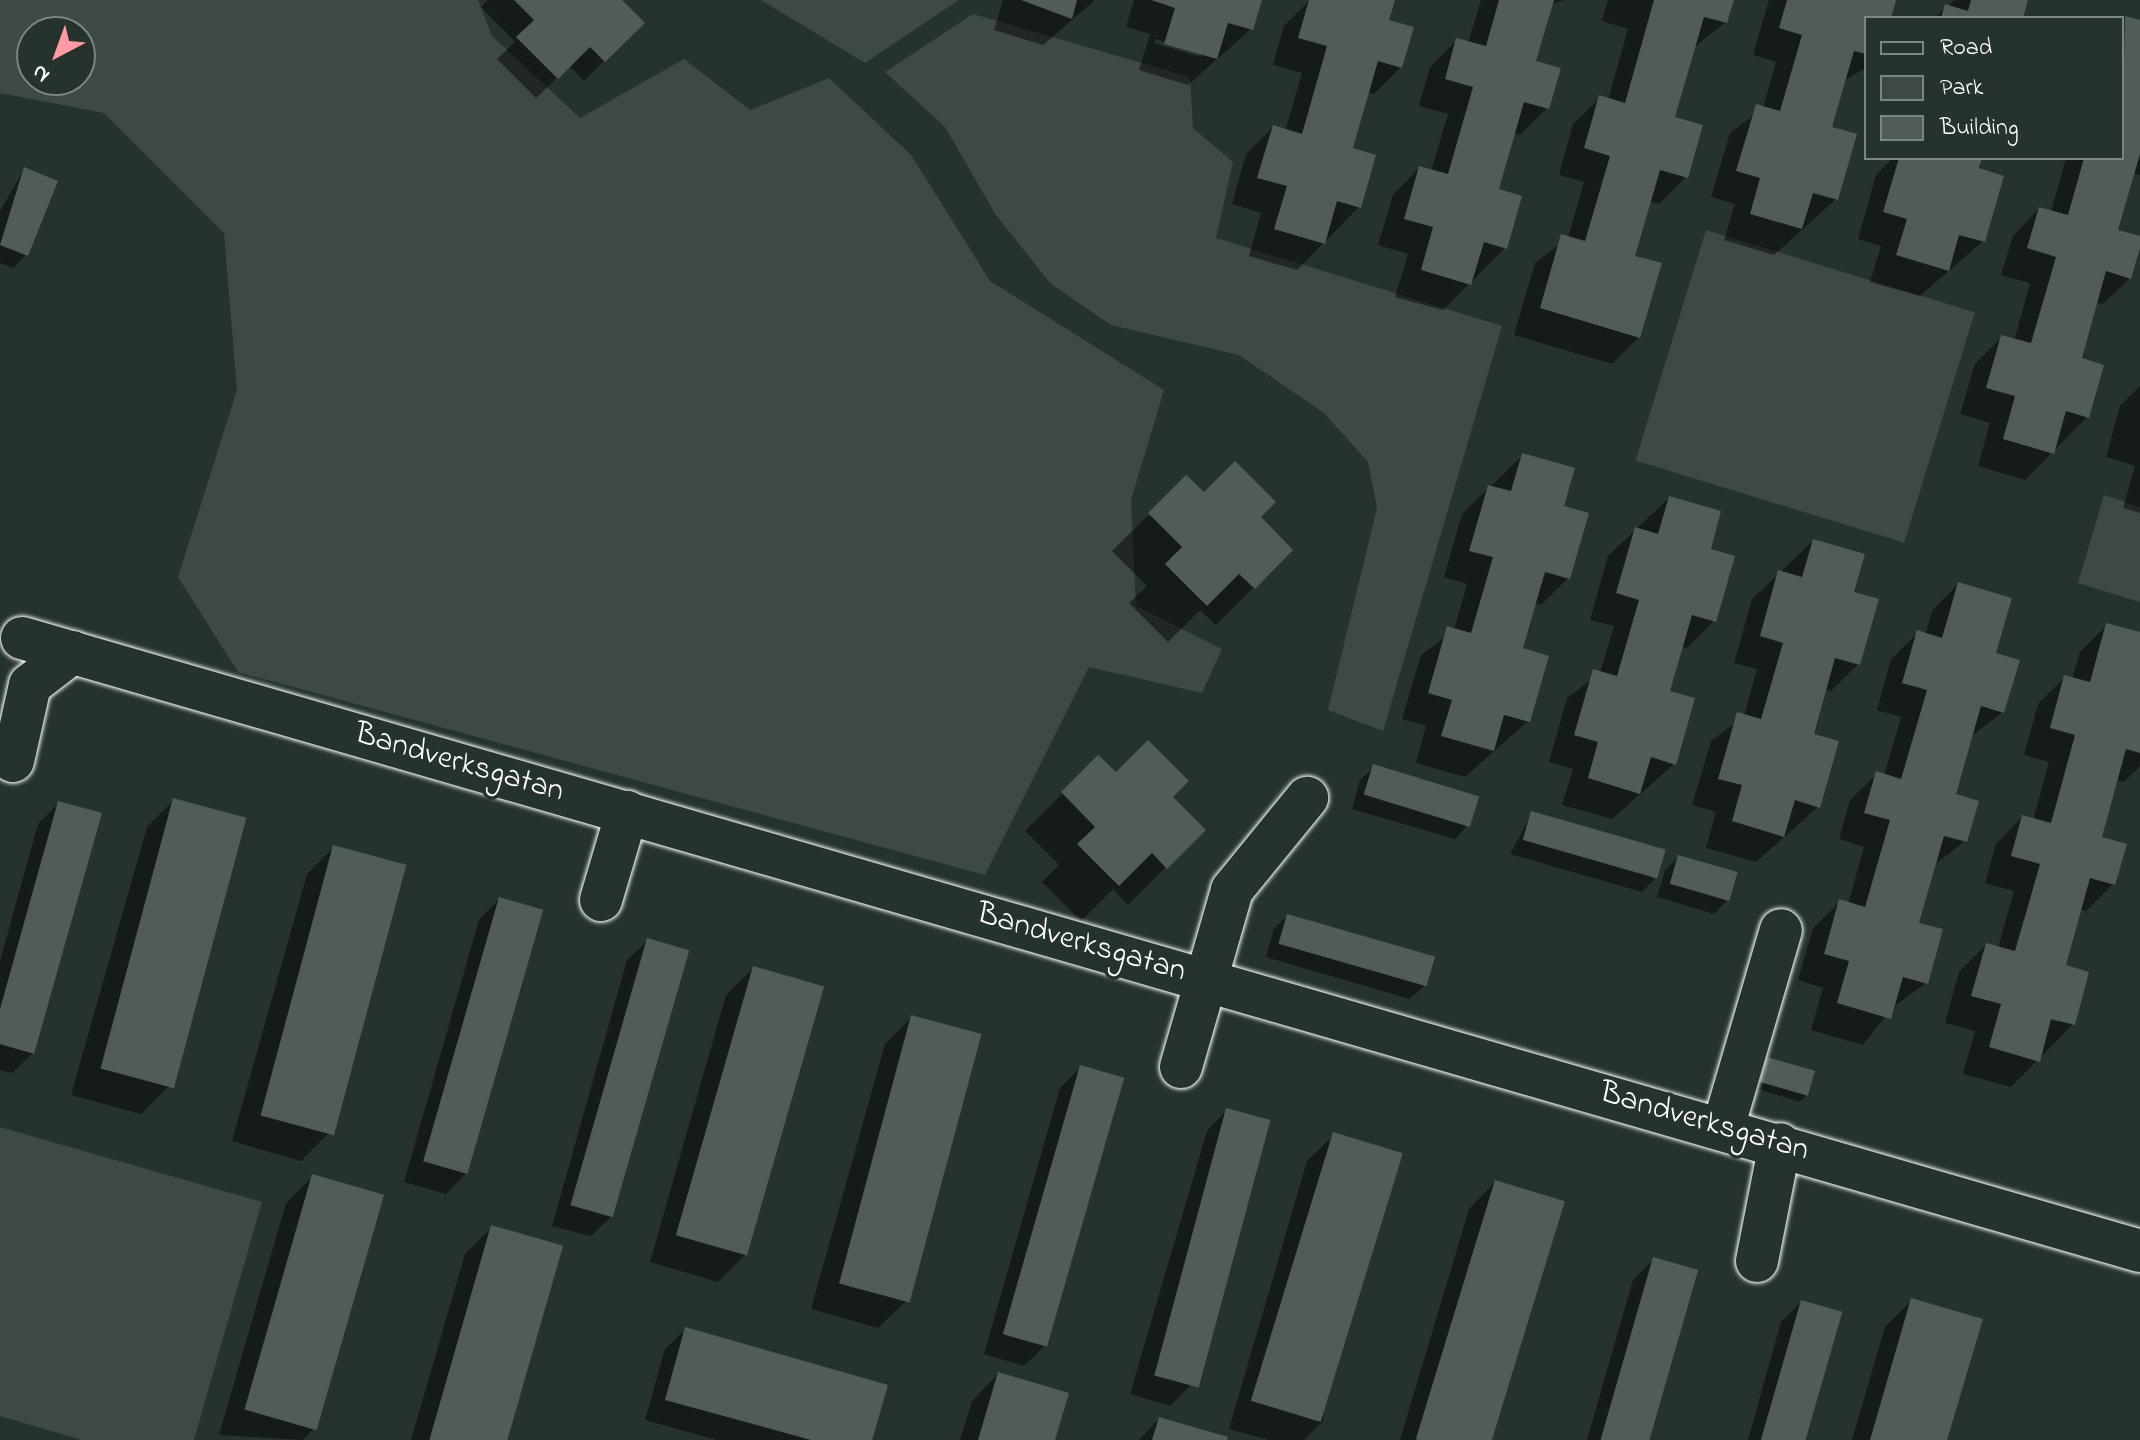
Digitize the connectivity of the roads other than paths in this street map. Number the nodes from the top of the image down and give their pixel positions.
1 (22, 638) dead end
2 (73, 652) junction
3 (13, 761) dead end
4 (1307, 798) dead end
5 (627, 812) junction
6 (601, 900) dead end
7 (1781, 930) dead end
8 (1206, 980) junction
9 (1181, 1067) dead end
10 (1723, 1128) junction
11 (1780, 1144) junction
12 (2140, 1251) edge
13 (1757, 1261) dead end

1 - 2 street, Bandverksgatan
2 - 3 street
2 - 5 street, Bandverksgatan
4 - 8 street
5 - 6 street
5 - 8 street, Bandverksgatan
7 - 10 street
8 - 9 street
8 - 10 street, Bandverksgatan
10 - 11 street, Bandverksgatan
11 - 12 street, Bandverksgatan
11 - 13 street

